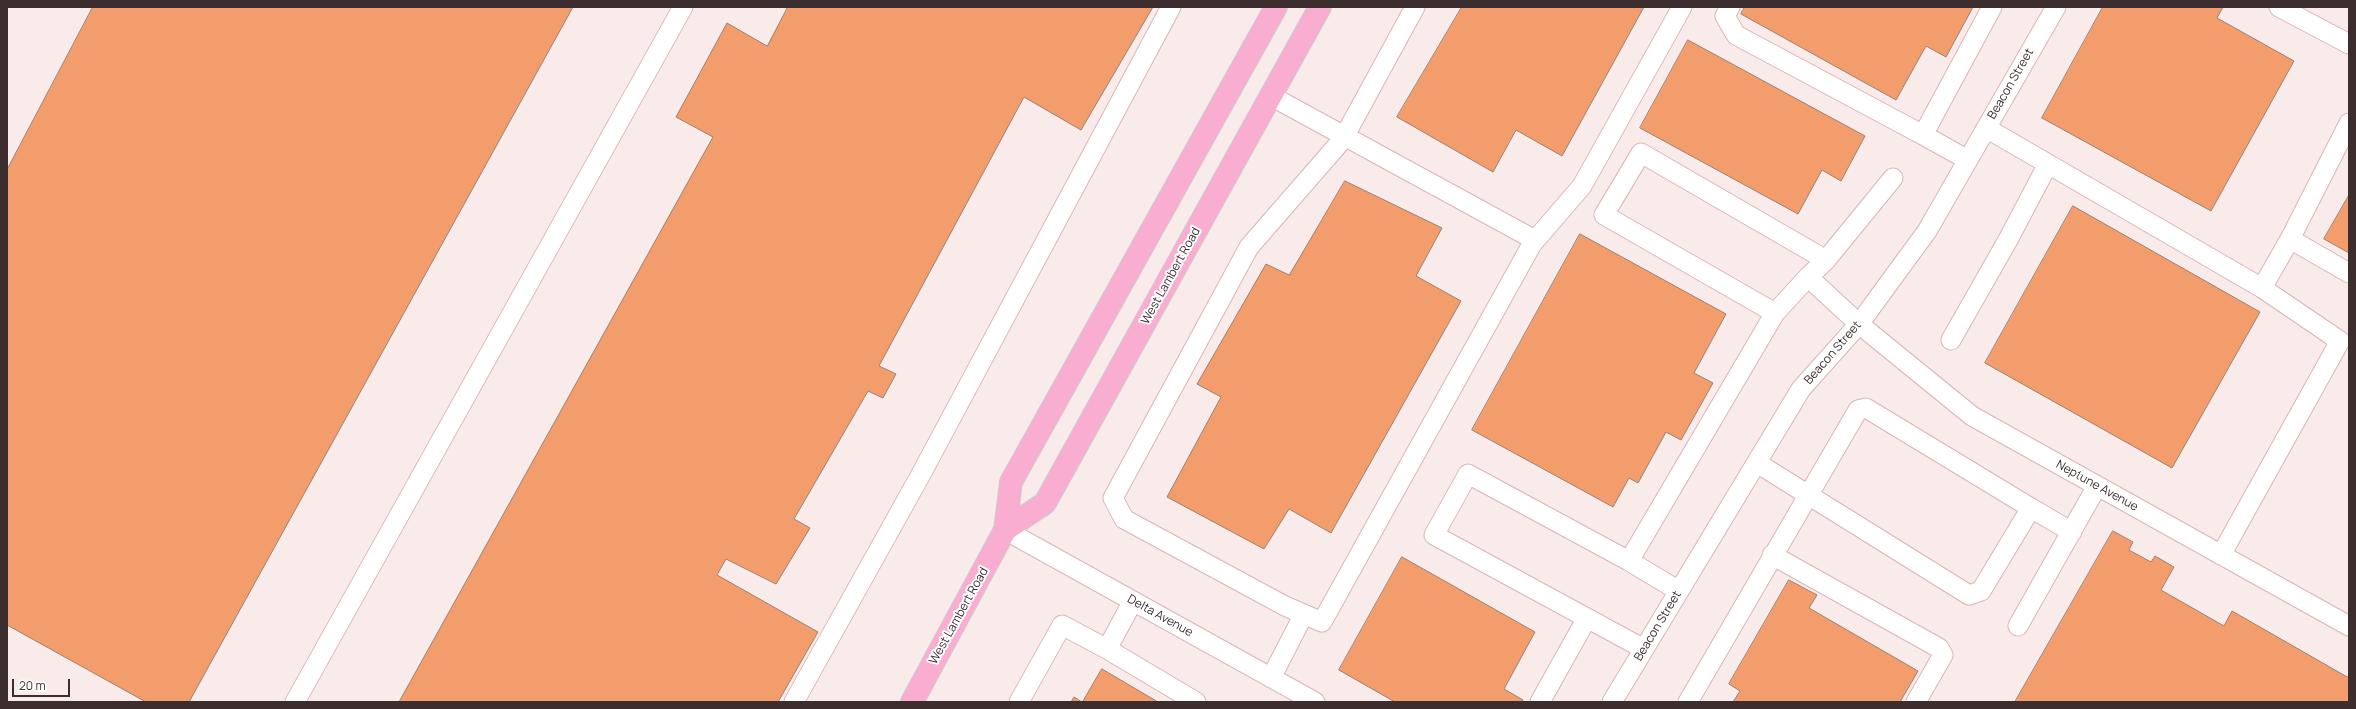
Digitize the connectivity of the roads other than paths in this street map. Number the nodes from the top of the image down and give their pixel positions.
1 (683, 7) edge
2 (1171, 7) edge
3 (1276, 7) edge
4 (1320, 7) edge
5 (1415, 7) edge
6 (1682, 7) edge
7 (1730, 7) edge
8 (1992, 7) edge
9 (2056, 7) edge
10 (2279, 7) edge
11 (2349, 44) edge
12 (1271, 96) junction
13 (2349, 123) edge
14 (1986, 128) junction
15 (1923, 135) junction
16 (1345, 136) junction
17 (1968, 160) junction
18 (2048, 164) junction
19 (1893, 178) dead end
20 (2290, 239) junction
21 (1535, 240) junction
22 (1826, 260) junction
23 (2349, 273) edge
24 (1808, 276) junction
25 (2262, 288) junction
26 (1775, 313) junction
27 (1859, 324) junction
28 (1951, 340) dead end
29 (1756, 463) junction
30 (2097, 486) junction
31 (1807, 494) junction
32 (2031, 508) junction
33 (1005, 530) junction
34 (2072, 532) junction
35 (1772, 555) junction
36 (2221, 555) junction
37 (1629, 561) junction
38 (1679, 591) junction
39 (1133, 601) junction
40 (1304, 614) junction
41 (1587, 618) junction
42 (2018, 626) dead end
43 (2349, 626) edge
44 (1107, 649) junction
45 (1644, 649) junction
46 (1271, 678) junction
47 (295, 702) edge
48 (794, 702) edge
49 (912, 702) edge
50 (1019, 702) edge
51 (1196, 702) edge
52 (1315, 702) edge
53 (1540, 702) edge
54 (1612, 702) edge
55 (1688, 702) edge
56 (1916, 702) edge

1 - 47 street
2 - 48 street
3 - 33 main road, West Lambert Road
4 - 12 main road, West Lambert Road
5 - 16 street
6 - 21 street
7 - 15 street
8 - 15 street
9 - 14 street, Beacon Street
10 - 11 street
12 - 16 street
12 - 33 main road, West Lambert Road
13 - 20 street
14 - 17 street, Beacon Street
14 - 18 street
15 - 17 street
16 - 21 street
16 - 40 street
17 - 27 street, Beacon Street
18 - 25 street
18 - 28 street
19 - 22 street
20 - 23 street
20 - 25 street
21 - 40 street
22 - 24 street
22 - 26 street
24 - 26 street
24 - 27 street, Neptune Avenue
25 - 36 street
26 - 37 street
27 - 29 street, Beacon Street
27 - 30 street, Neptune Avenue
29 - 31 street
29 - 38 street, Beacon Street
30 - 34 street
30 - 36 street, Neptune Avenue
31 - 32 street
31 - 32 street
31 - 35 street
32 - 34 street
33 - 39 street, Delta Avenue
33 - 49 main road, West Lambert Road
34 - 42 street
35 - 55 street
35 - 56 street
36 - 43 street, Neptune Avenue
37 - 38 street
37 - 41 street
38 - 45 street, Beacon Street
39 - 44 street
39 - 46 street, Delta Avenue
40 - 46 street
41 - 45 street
41 - 53 street
44 - 50 street
44 - 51 street
45 - 54 street, Beacon Street
46 - 52 street, Delta Avenue

